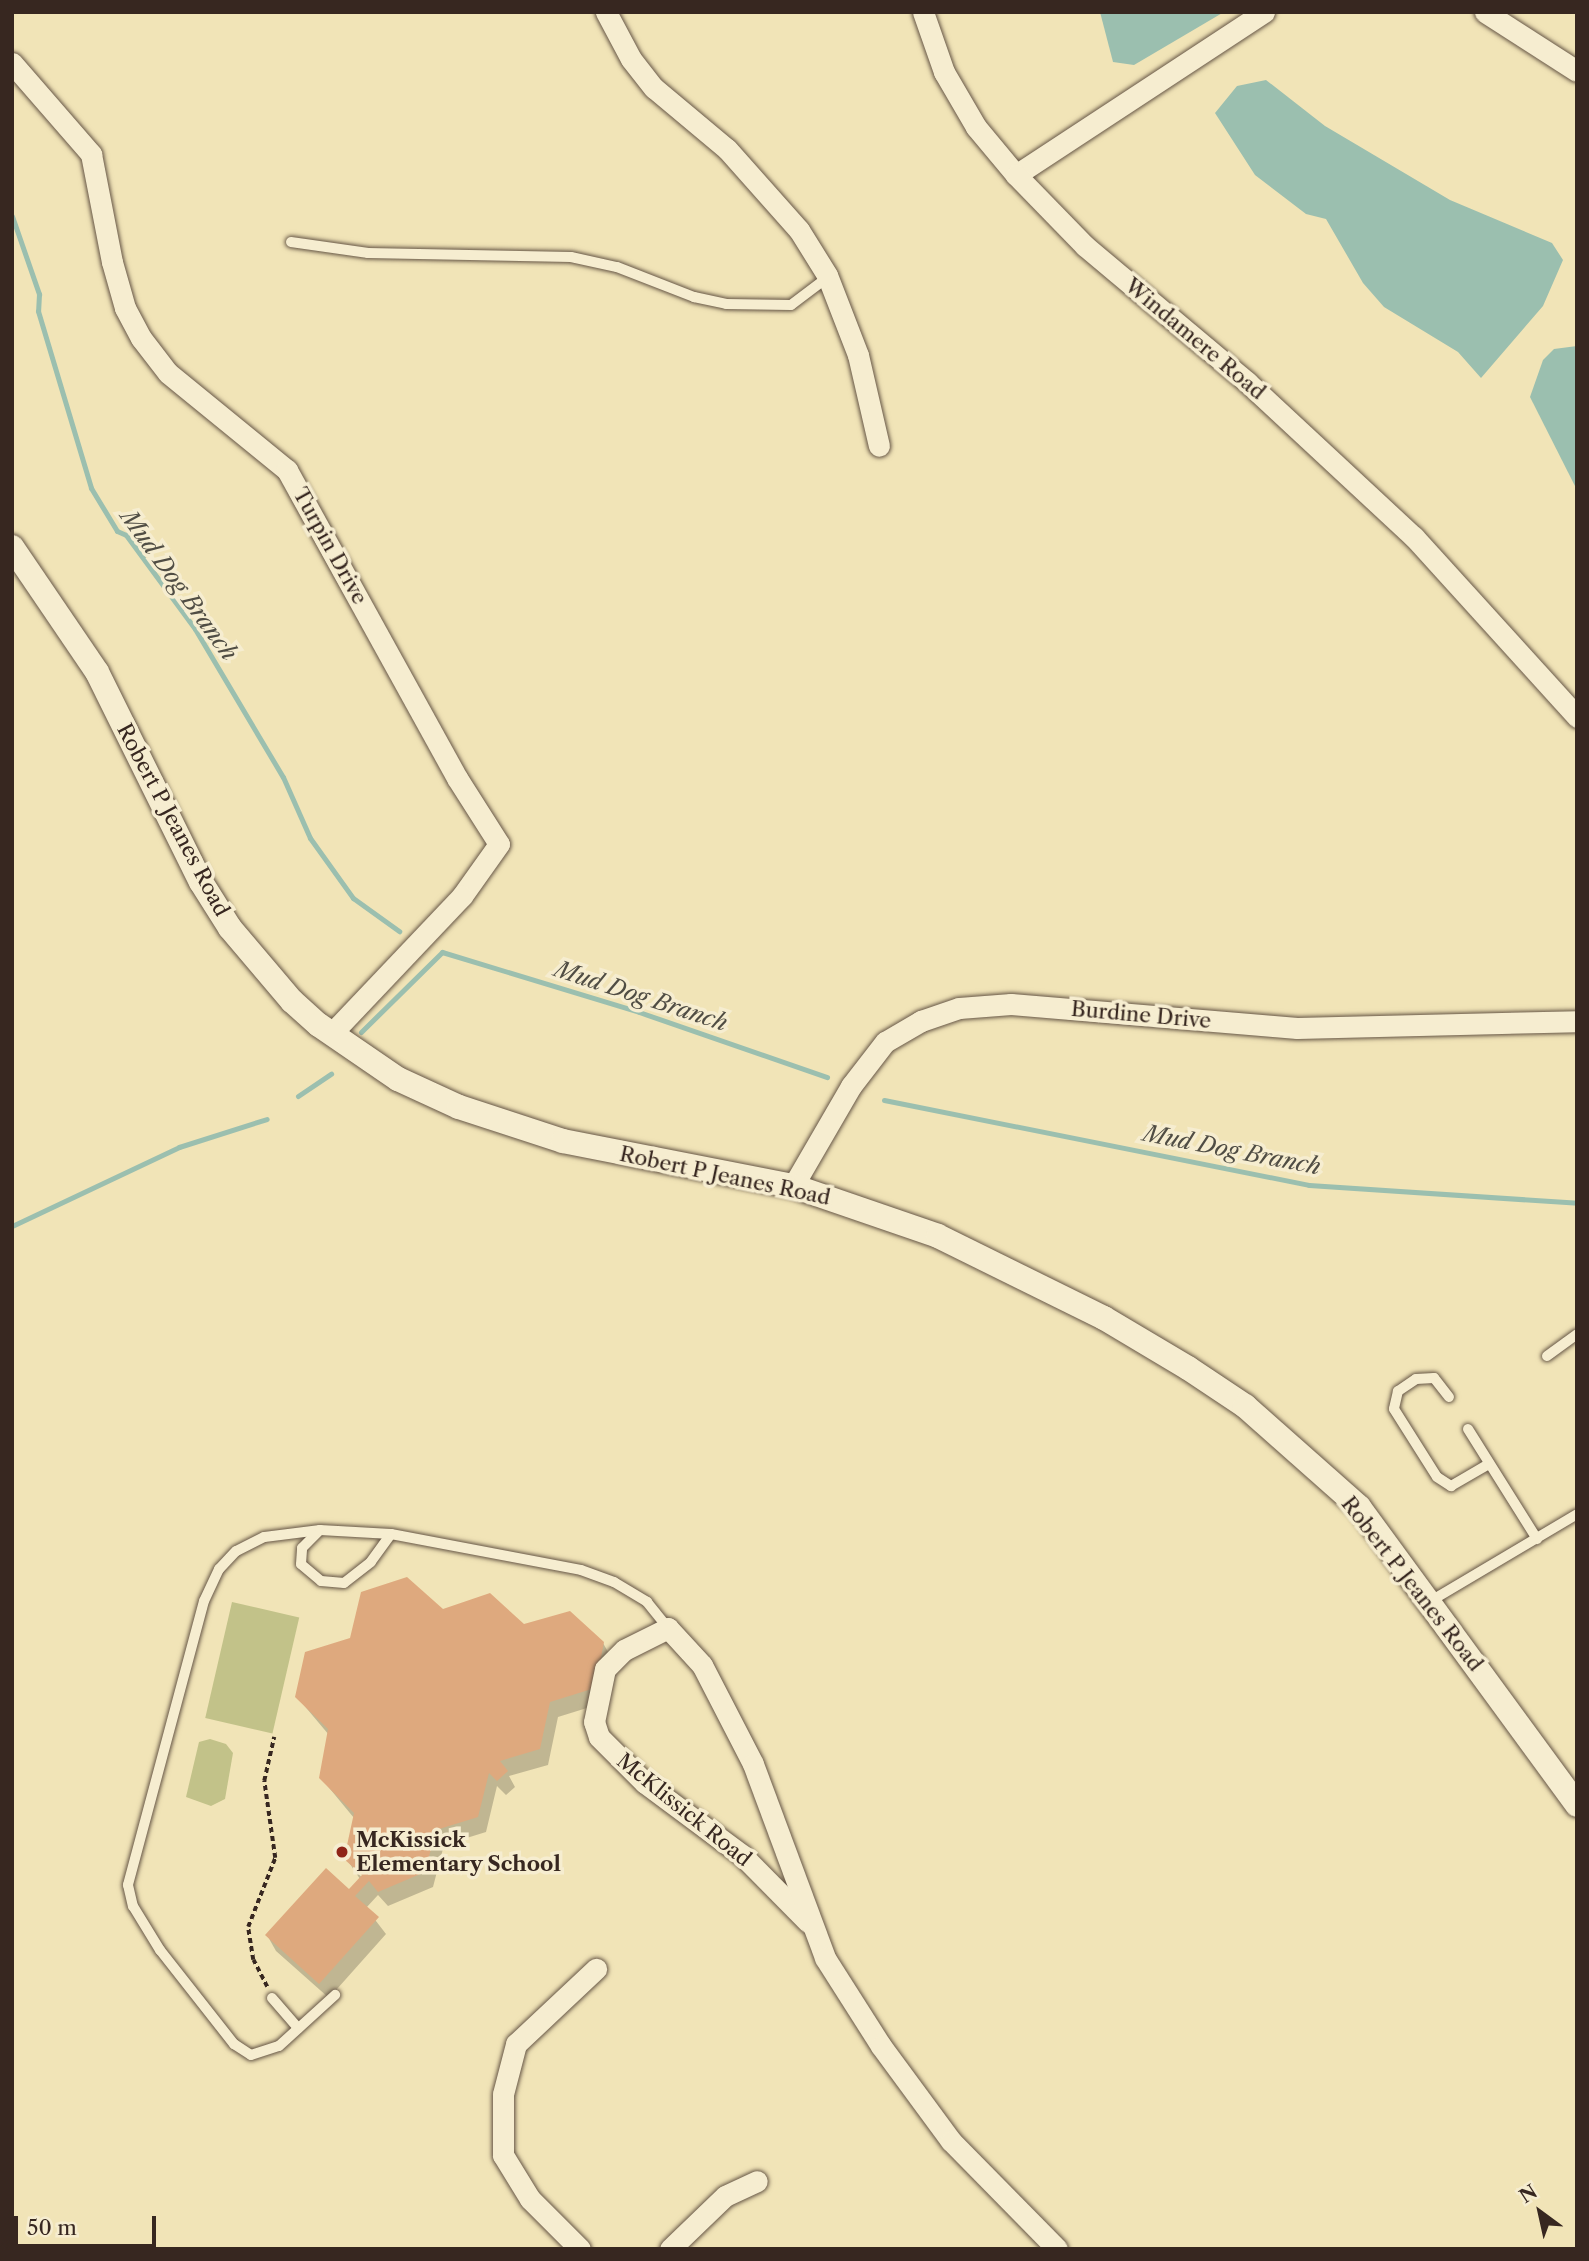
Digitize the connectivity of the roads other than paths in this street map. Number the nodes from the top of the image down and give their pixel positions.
1 (606, 12) edge
2 (923, 12) edge
3 (1264, 12) edge
4 (1485, 12) edge
5 (12, 62) edge
6 (1577, 71) edge
7 (1016, 174) junction
8 (291, 242) dead end
9 (828, 277) junction
10 (879, 446) dead end
11 (12, 547) edge
12 (1577, 717) edge
13 (1577, 1021) edge
14 (331, 1034) junction
15 (793, 1186) junction
16 (1577, 1334) edge
17 (1547, 1356) dead end
18 (1449, 1397) dead end
19 (1468, 1429) dead end
20 (1489, 1464) junction
21 (1577, 1514) edge
22 (320, 1530) junction
23 (391, 1534) junction
24 (1537, 1539) junction
25 (1429, 1602) junction
26 (668, 1628) junction
27 (1577, 1805) edge
28 (808, 1922) junction
29 (596, 1969) dead end
30 (335, 1995) dead end
31 (272, 1998) road end
32 (298, 2028) junction
33 (757, 2181) dead end
34 (580, 2249) edge
35 (670, 2249) edge
36 (1056, 2249) edge

1 - 9 street
2 - 7 street, Windamere Road
3 - 7 street
4 - 6 street
5 - 14 street, Turpin Drive
7 - 12 street, Windamere Road
8 - 9 lane
9 - 10 street
11 - 14 street, Robert P Jeanes Road
13 - 15 street, Burdine Drive
14 - 15 street, Robert P Jeanes Road
15 - 25 street, Robert P Jeanes Road
16 - 17 lane
18 - 20 lane
19 - 20 lane
20 - 24 lane
21 - 24 lane
22 - 23 lane
22 - 23 lane
22 - 32 lane
23 - 26 lane
24 - 25 lane
25 - 27 street, Robert P Jeanes Road
26 - 28 street, McKlissick Road
26 - 28 street, McKlissick Road
28 - 36 street, McKlissick Road
29 - 34 street
30 - 32 lane
31 - 32 lane
33 - 35 street

